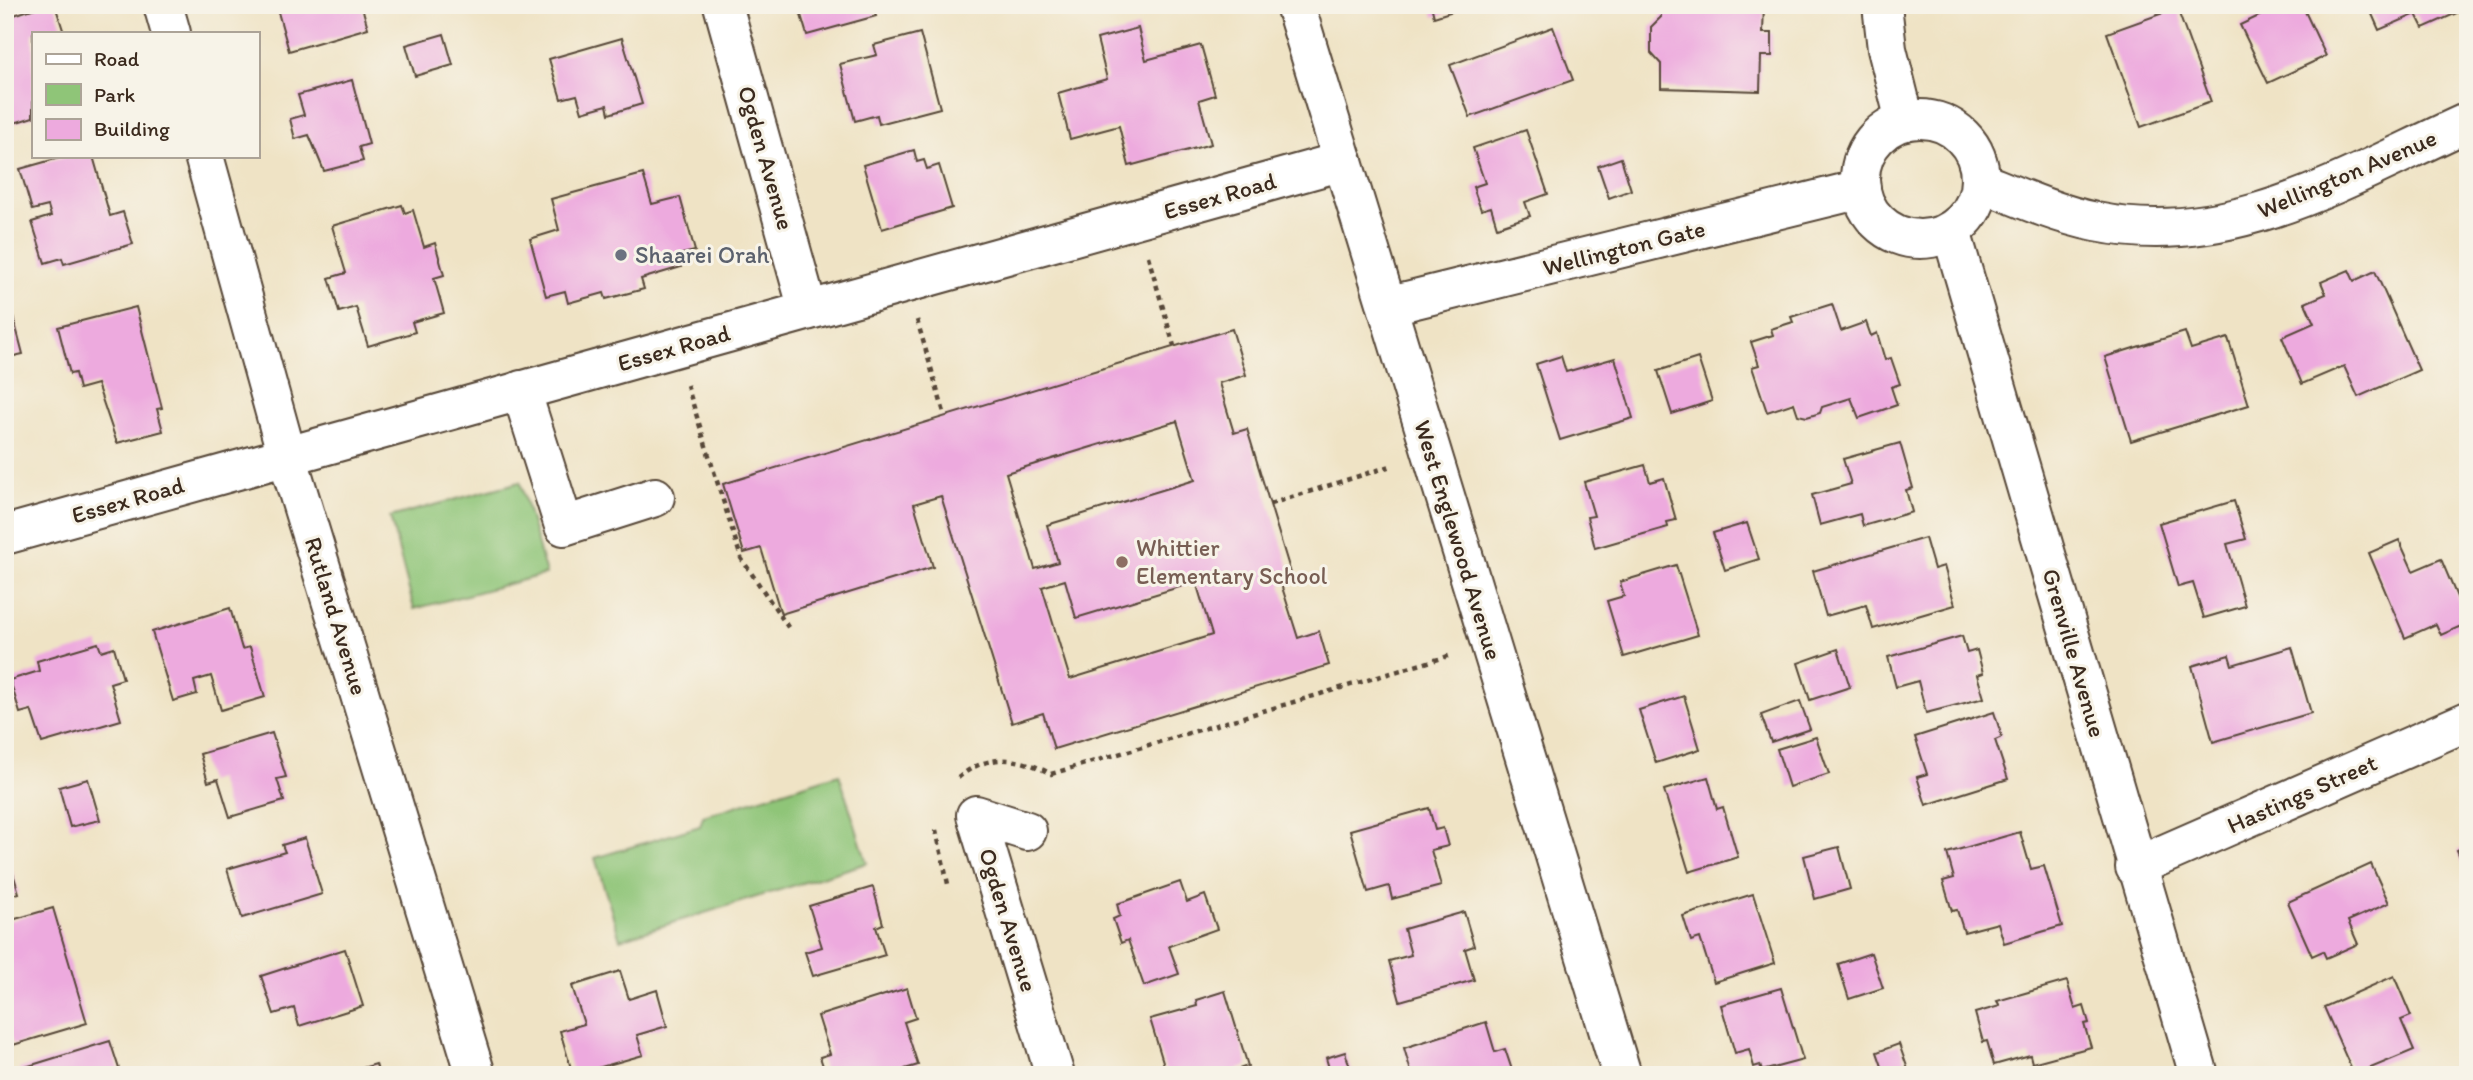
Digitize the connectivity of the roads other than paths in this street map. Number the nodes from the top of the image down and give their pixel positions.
1 (163, 5) edge
2 (723, 5) edge
3 (1295, 5) edge
4 (1882, 5) edge
5 (171, 32) edge
6 (1905, 121) junction
7 (2468, 122) edge
8 (205, 158) edge
9 (1343, 162) junction
10 (1981, 182) junction
11 (1861, 189) junction
12 (1951, 231) junction
13 (1387, 306) junction
14 (808, 310) junction
15 (521, 390) junction
16 (287, 456) junction
17 (655, 497) dead end
18 (5, 534) edge
19 (2468, 721) edge
20 (1027, 831) dead end
21 (2136, 867) junction
22 (476, 1075) edge
23 (1055, 1075) edge
24 (1622, 1075) edge
25 (2199, 1075) edge

1 - 5 street
2 - 14 street, Ogden Avenue
3 - 9 street, West Englewood Avenue
4 - 6 street
6 - 10 street
6 - 11 street
7 - 10 street, Wellington Avenue
8 - 16 street, Rutland Avenue
9 - 13 street, West Englewood Avenue
9 - 14 street, Essex Road
10 - 12 street
11 - 12 street
11 - 13 street, Wellington Gate
12 - 21 street, Grenville Avenue
13 - 24 street, West Englewood Avenue
14 - 15 street, Essex Road
15 - 16 street, Essex Road
15 - 17 street
16 - 18 street, Essex Road
16 - 22 street, Rutland Avenue
19 - 21 street, Hastings Street
20 - 23 street, Ogden Avenue
21 - 25 street, Grenville Avenue

